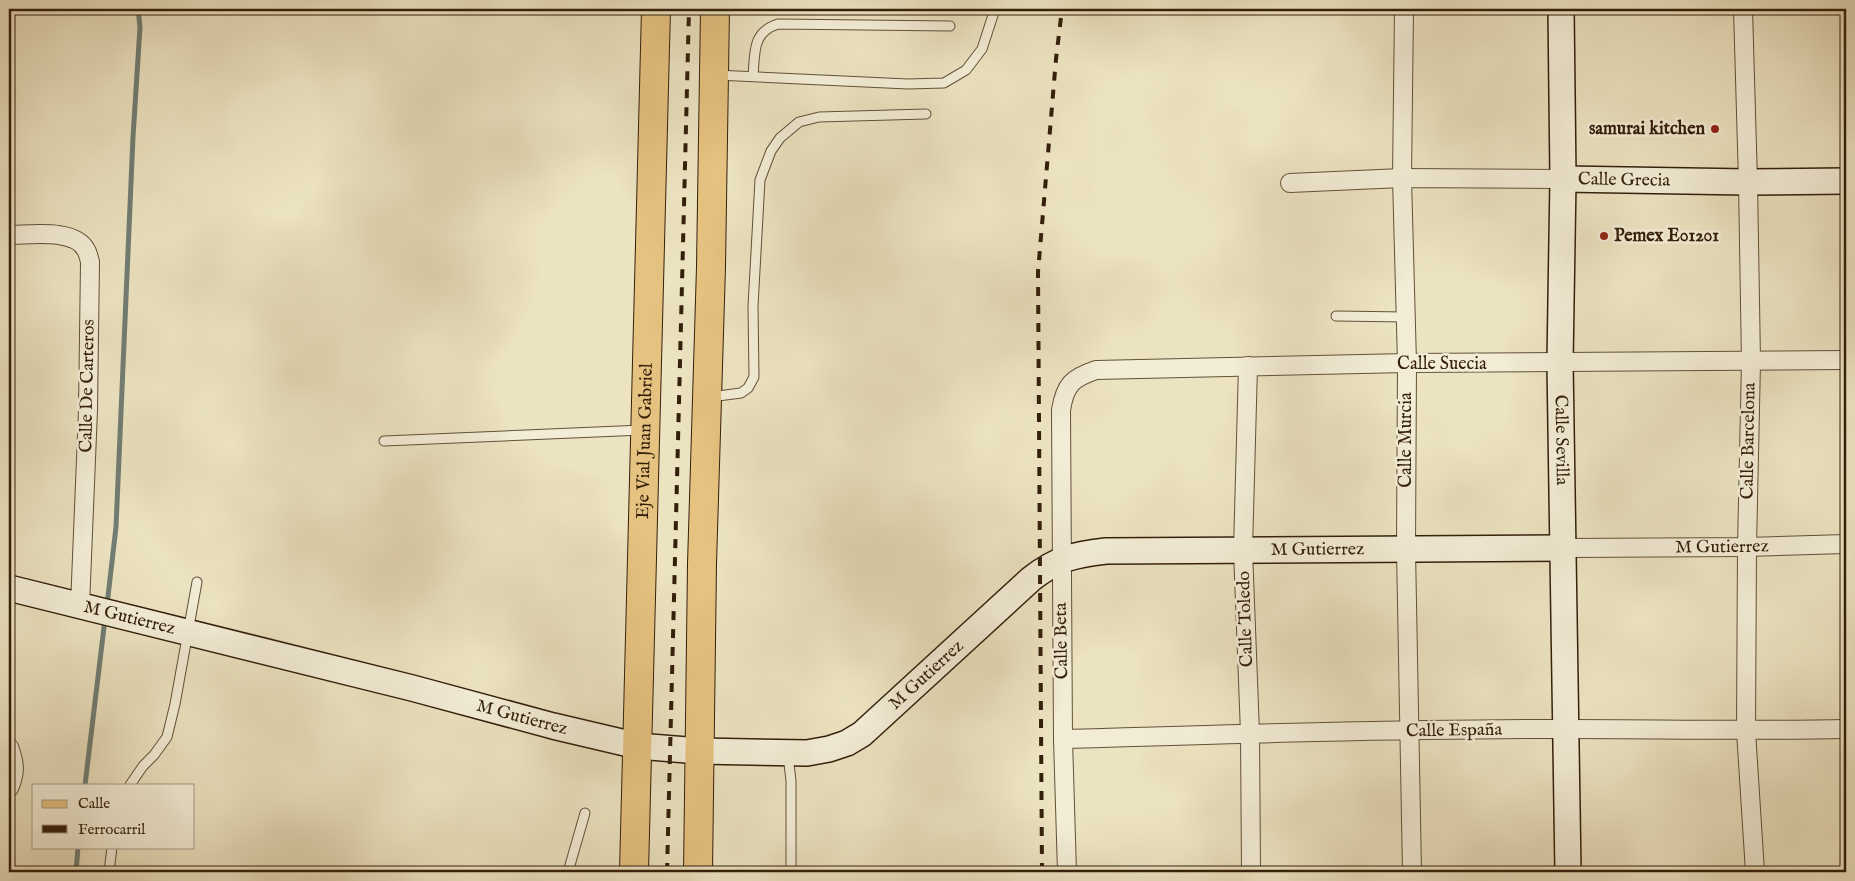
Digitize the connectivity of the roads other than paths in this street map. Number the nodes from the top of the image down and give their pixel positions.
1 (656, 9) edge
2 (715, 9) edge
3 (996, 9) edge
4 (1404, 9) edge
5 (1561, 9) edge
6 (1743, 9) edge
7 (950, 26) dead end
8 (713, 75) junction
9 (753, 76) junction
10 (926, 114) dead end
11 (1402, 178) junction
12 (1563, 179) junction
13 (1846, 181) edge
14 (1748, 182) junction
15 (1290, 184) dead end
16 (9, 235) edge
17 (1336, 316) dead end
18 (1405, 317) junction
19 (1846, 360) edge
20 (1751, 362) junction
21 (1406, 363) junction
22 (1560, 363) junction
23 (1248, 366) junction
24 (707, 397) junction
25 (1061, 410) joint
26 (646, 430) junction
27 (384, 441) dead end
28 (1846, 544) edge
29 (1747, 547) junction
30 (1564, 548) junction
31 (1243, 550) junction
32 (1406, 550) junction
33 (1061, 559) junction
34 (197, 582) dead end
35 (9, 588) edge
36 (84, 606) junction
37 (188, 633) junction
38 (1566, 729) junction
39 (1846, 729) edge
40 (1408, 731) junction
41 (1746, 731) junction
42 (1250, 733) junction
43 (1063, 739) junction
44 (638, 746) junction
45 (9, 747) edge
46 (699, 751) junction
47 (788, 752) junction
48 (131, 784) edge
49 (9, 788) edge
50 (585, 813) dead end
51 (112, 848) edge
52 (109, 872) edge
53 (568, 872) edge
54 (634, 872) edge
55 (698, 872) edge
56 (791, 872) edge
57 (1068, 872) edge
58 (1252, 872) edge
59 (1412, 872) edge
60 (1568, 872) edge
61 (1755, 872) edge

1 - 26 main road, Eje Vial Juan Gabriel
2 - 8 main road
3 - 9 lane
4 - 11 street, Calle Murcia
5 - 12 street, Calle Sevilla
6 - 14 street, Calle Barcelona
7 - 9 lane
8 - 9 lane
8 - 24 main road
10 - 24 lane
11 - 12 street, Calle Grecia
11 - 15 street, Calle Grecia
11 - 18 street, Calle Murcia
12 - 14 street, Calle Grecia
12 - 22 street, Calle Sevilla
13 - 14 street, Calle Grecia
14 - 20 street, Calle Barcelona
16 - 36 street, Calle De Carteros
17 - 18 lane
18 - 21 street, Calle Murcia
19 - 20 street, Calle Suecia
20 - 22 street, Calle Suecia
20 - 29 street, Calle Barcelona
21 - 22 street, Calle Suecia
21 - 23 street, Calle Suecia
21 - 32 street, Calle Murcia
22 - 30 street, Calle Sevilla
23 - 25 street, Calle Suecia
23 - 31 street, Calle Toledo
24 - 46 main road
25 - 33 street, Calle Beta
26 - 27 lane
26 - 44 main road, Eje Vial Juan Gabriel
28 - 29 street, M Gutierrez
29 - 30 street, M Gutierrez
29 - 41 street, Calle Barcelona
30 - 32 street, M Gutierrez
30 - 38 street, Calle Sevilla
31 - 32 street, M Gutierrez
31 - 33 street, M Gutierrez
31 - 42 street, Calle Toledo
32 - 40 street, Calle Murcia
33 - 43 street, Calle Beta
33 - 47 street, M Gutierrez
34 - 37 lane
35 - 36 street, M Gutierrez
36 - 37 street, M Gutierrez
37 - 44 street, M Gutierrez
37 - 48 lane
38 - 40 street, Calle España
38 - 41 street, Calle España
38 - 60 street, Calle Sevilla
39 - 41 street, Calle España
40 - 42 street, Calle España
40 - 59 street, Calle Murcia
41 - 61 street, Calle Barcelona
42 - 43 street, Calle España
42 - 58 street, Calle Toledo
43 - 57 street, Calle Beta
44 - 46 street, M Gutierrez
44 - 54 main road, Eje Vial Juan Gabriel
45 - 49 street
46 - 47 street, M Gutierrez
46 - 55 main road
47 - 56 lane
50 - 53 lane
51 - 52 lane

